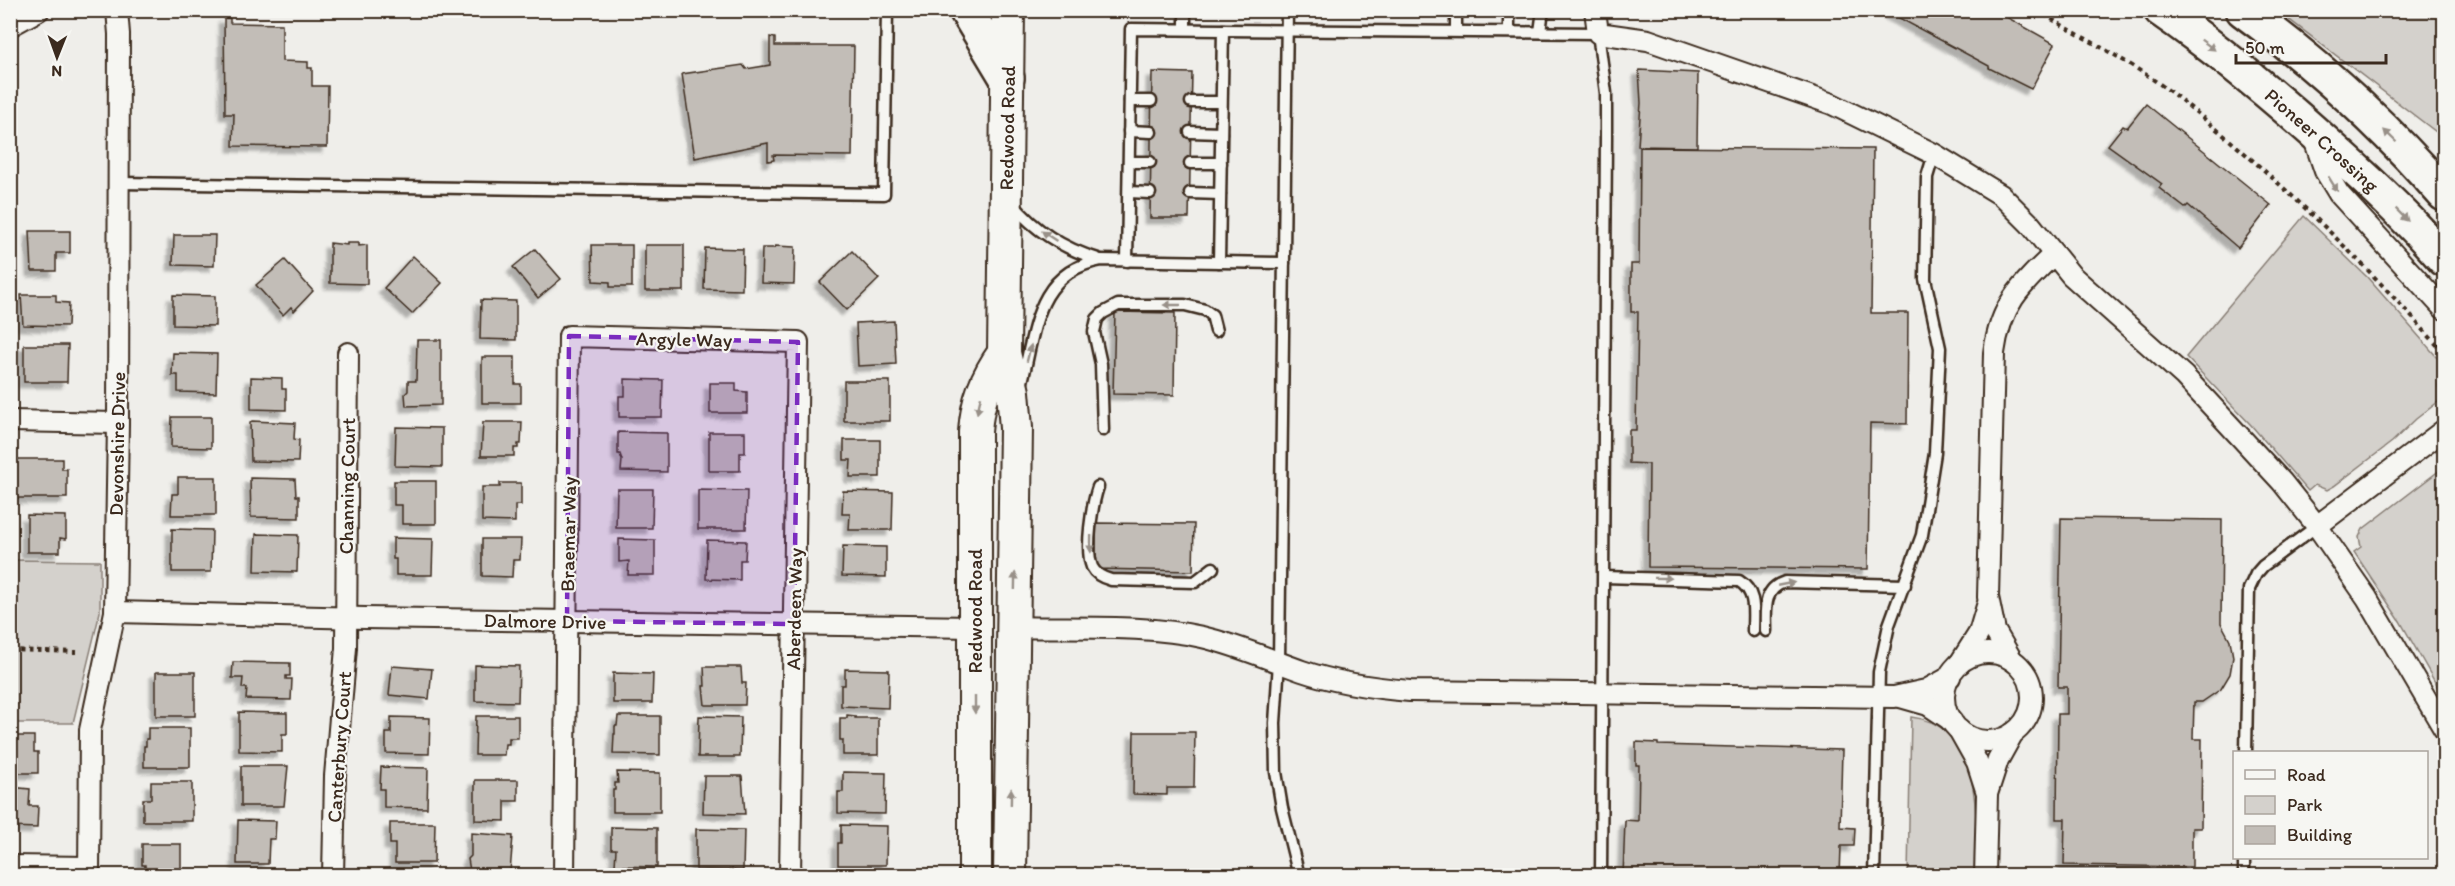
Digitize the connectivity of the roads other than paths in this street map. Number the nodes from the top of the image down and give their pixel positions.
1 (39, 10) edge
2 (117, 10) edge
3 (887, 10) edge
4 (966, 10) edge
5 (1008, 10) edge
6 (1185, 10) edge
7 (1287, 10) edge
8 (1456, 10) edge
9 (1509, 10) edge
10 (1543, 10) edge
11 (1595, 10) edge
12 (2161, 10) edge
13 (2243, 10) edge
14 (10, 26) edge
15 (1185, 29) junction
16 (1287, 29) junction
17 (1223, 30) junction
18 (1456, 31) junction
19 (1509, 32) junction
20 (1540, 32) junction
21 (1598, 33) junction
22 (1007, 78) junction
23 (1130, 101) junction
24 (1151, 101) dead end
25 (1191, 102) dead end
26 (1221, 102) junction
27 (2312, 130) junction
28 (1129, 131) junction
29 (1151, 132) dead end
30 (1190, 132) dead end
31 (1221, 133) junction
32 (1934, 154) junction
33 (1129, 162) junction
34 (1150, 162) dead end
35 (1190, 163) dead end
36 (1221, 163) junction
37 (119, 183) junction
38 (1129, 192) junction
39 (1150, 193) dead end
40 (1190, 193) dead end
41 (1220, 194) junction
42 (2445, 194) edge
43 (1006, 195) junction
44 (2053, 255) junction
45 (2445, 259) edge
46 (1101, 261) junction
47 (1127, 261) junction
48 (1219, 262) junction
49 (1284, 263) junction
50 (2445, 309) edge
51 (1216, 331) dead end
52 (570, 336) joint
53 (798, 342) joint
54 (1004, 353) junction
55 (348, 354) dead end
56 (1015, 410) junction
57 (10, 421) edge
58 (118, 423) junction
59 (1103, 430) dead end
60 (2445, 430) edge
61 (1098, 487) dead end
62 (2317, 526) junction
63 (1213, 568) dead end
64 (1604, 577) junction
65 (1905, 585) junction
66 (1988, 597) junction
67 (115, 612) junction
68 (345, 618) junction
69 (567, 621) junction
70 (794, 624) junction
71 (975, 627) junction
72 (1014, 627) junction
73 (1753, 631) dead end
74 (1766, 631) dead end
75 (2012, 660) junction
76 (1279, 662) junction
77 (1954, 671) junction
78 (1602, 693) junction
79 (1886, 697) junction
80 (1955, 726) junction
81 (2445, 729) edge
82 (2013, 734) junction
83 (2246, 751) edge
84 (1987, 794) junction
85 (2244, 859) edge
86 (10, 866) edge
87 (89, 871) edge
88 (333, 876) edge
89 (564, 876) edge
90 (790, 876) edge
91 (975, 876) edge
92 (1010, 876) edge
93 (1299, 876) edge
94 (1601, 876) edge
95 (1874, 876) edge
96 (1985, 876) edge
97 (2244, 876) edge

1 - 14 street
2 - 37 street, Devonshire Drive
3 - 37 lane
4 - 22 highway
5 - 22 main road, Redwood Road
6 - 15 lane
7 - 16 lane
8 - 18 lane
9 - 19 lane
10 - 20 lane
11 - 21 street
12 -> 27 highway, Pioneer Crossing
42 -> 13 highway
15 - 17 lane
15 - 23 lane
16 - 17 lane
16 - 18 lane
16 - 49 lane
17 - 26 lane
18 - 19 lane
19 - 20 lane
20 - 21 lane
21 - 32 street
21 - 64 lane
22 - 43 main road, Redwood Road
23 - 24 lane
23 - 28 lane
25 - 26 lane
26 - 31 lane
27 -> 45 highway, Pioneer Crossing
27 -> 50 street
28 - 29 lane
28 - 33 lane
30 - 31 lane
31 - 36 lane
32 - 44 street
32 - 65 lane
33 - 34 lane
33 - 38 lane
35 - 36 lane
36 - 41 lane
37 - 58 street, Devonshire Drive
38 - 39 lane
38 - 47 lane
40 - 41 lane
41 - 48 lane
46 -> 43 lane
43 - 54 main road, Redwood Road
44 - 62 street
44 - 66 street
46 - 47 lane
56 -> 46 lane
47 - 48 lane
48 - 49 lane
49 - 76 lane
51 -> 59 lane
52 - 53 street, Argyle Way
52 - 69 street, Braemar Way
53 - 70 street, Aberdeen Way
54 - 56 main road, Redwood Road
54 -> 71 main road, Redwood Road
55 - 68 street, Channing Court
72 -> 56 main road, Redwood Road
57 - 58 street
58 - 67 street, Devonshire Drive
60 - 62 street
61 -> 63 lane
62 - 81 street
62 - 83 lane
64 -> 73 lane
64 - 78 lane
74 -> 65 lane
65 - 79 lane
66 - 75 street
66 - 77 street
67 - 68 street, Dalmore Drive
67 - 87 street, Devonshire Drive
68 - 69 street, Dalmore Drive
68 - 88 street, Canterbury Court
69 - 70 street, Dalmore Drive
69 - 89 street, Braemar Way
70 - 71 street, Dalmore Drive
70 - 90 street, Aberdeen Way
71 -> 91 main road, Redwood Road
72 - 76 street
92 -> 72 main road, Redwood Road
75 - 77 street
75 - 82 street
76 - 78 street
76 - 93 lane
77 - 79 street
77 - 80 street
78 - 79 street
78 - 94 lane
79 - 80 street
79 - 95 lane
80 - 82 street
80 - 84 street
82 - 84 street
84 - 96 street
85 - 97 lane
86 - 87 street

